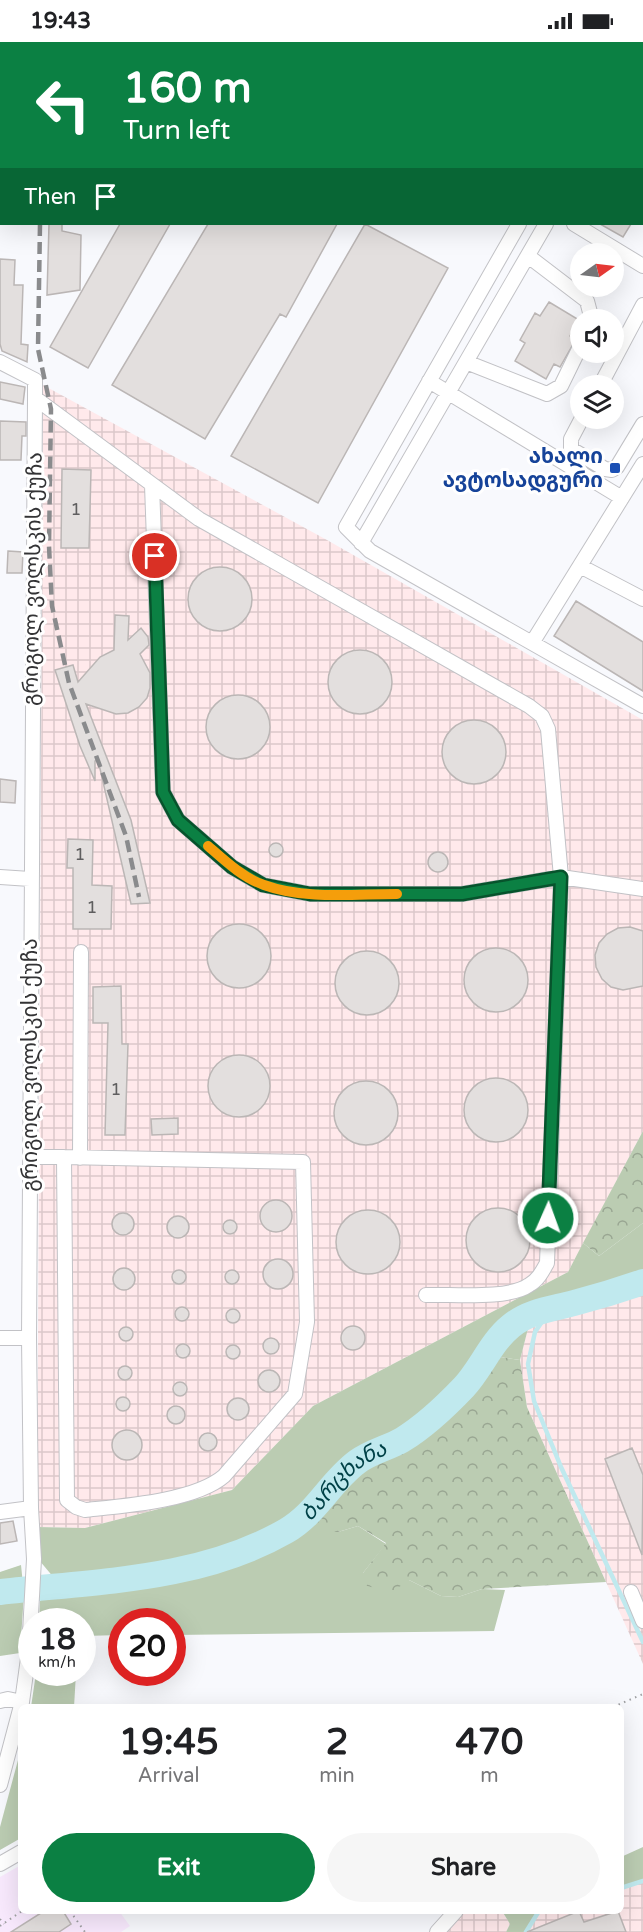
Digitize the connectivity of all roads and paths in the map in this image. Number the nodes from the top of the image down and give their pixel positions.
1 (518, 225) edge
2 (545, 225) edge
3 (576, 225) edge
4 (528, 256) junction
5 (643, 267) edge
6 (643, 305) edge
7 (589, 309) edge
8 (0, 362) edge
9 (466, 362) junction
10 (572, 363) edge
11 (606, 375) edge
12 (429, 381) junction
13 (448, 393) junction
14 (35, 398) junction
15 (643, 424) edge
16 (576, 429) edge
17 (643, 464) edge
18 (152, 485) junction
19 (622, 498) junction
20 (361, 543) junction
21 (580, 566) junction
22 (643, 599) edge
23 (532, 643) junction
24 (643, 706) edge
25 (0, 877) edge
26 (561, 877) junction
27 (30, 879) junction
28 (643, 889) edge
29 (81, 952) dead end
30 (30, 1157) junction
31 (64, 1157) junction
32 (80, 1158) junction
33 (426, 1295) dead end
34 (0, 1338) edge
35 (29, 1338) junction
36 (31, 1508) junction
37 (0, 1512) edge
38 (631, 1592) dead end
39 (643, 1621) edge
40 (643, 1694) edge
41 (0, 1701) edge
42 (22, 1702) joint
43 (620, 1704) edge
44 (18, 1717) edge
45 (0, 1785) edge
46 (18, 1854) edge
47 (0, 1864) edge
48 (18, 1913) edge
49 (72, 1914) edge
50 (453, 1914) edge
51 (0, 1919) edge
52 (4, 1924) junction
53 (0, 1926) edge
54 (85, 1932) edge
55 (437, 1932) edge

1 - 12 street
2 - 4 street
3 - 5 street
4 - 7 street
4 - 9 street
6 - 11 street
8 - 14 street, გრიგოლ ვოლსკის ქუჩა
9 - 10 street
9 - 13 street
12 - 13 street
12 - 20 street
13 - 19 street
13 - 20 street
14 - 18 street
14 - 27 street, გრიგოლ ვოლსკის ქუჩა
15 - 16 street
17 - 19 street
18 - 26 street
18 - 26 street
19 - 21 street
20 - 23 street
21 - 22 street
21 - 23 street
23 - 24 street
25 - 27 street
26 - 28 street
26 - 33 street
27 - 30 street, გრიგოლ ვოლსკის ქუჩა
29 - 32 street
30 - 31 street
30 - 35 street, გრიგოლ ვოლსკის ქუჩა
31 - 32 street
31 - 32 street
34 - 35 street
35 - 36 street, გრიგოლ ვოლსკის ქუჩა
36 - 37 street
36 - 42 street, გრიგოლ ვოლსკის ქუჩა
38 - 39 street
40 - 43 path
41 - 42 street
44 - 45 street, გრიგოლ ვოლსკის ქუჩა
46 - 47 street
48 - 52 path
49 - 54 path
50 - 55 street
51 - 52 path
52 - 53 path

